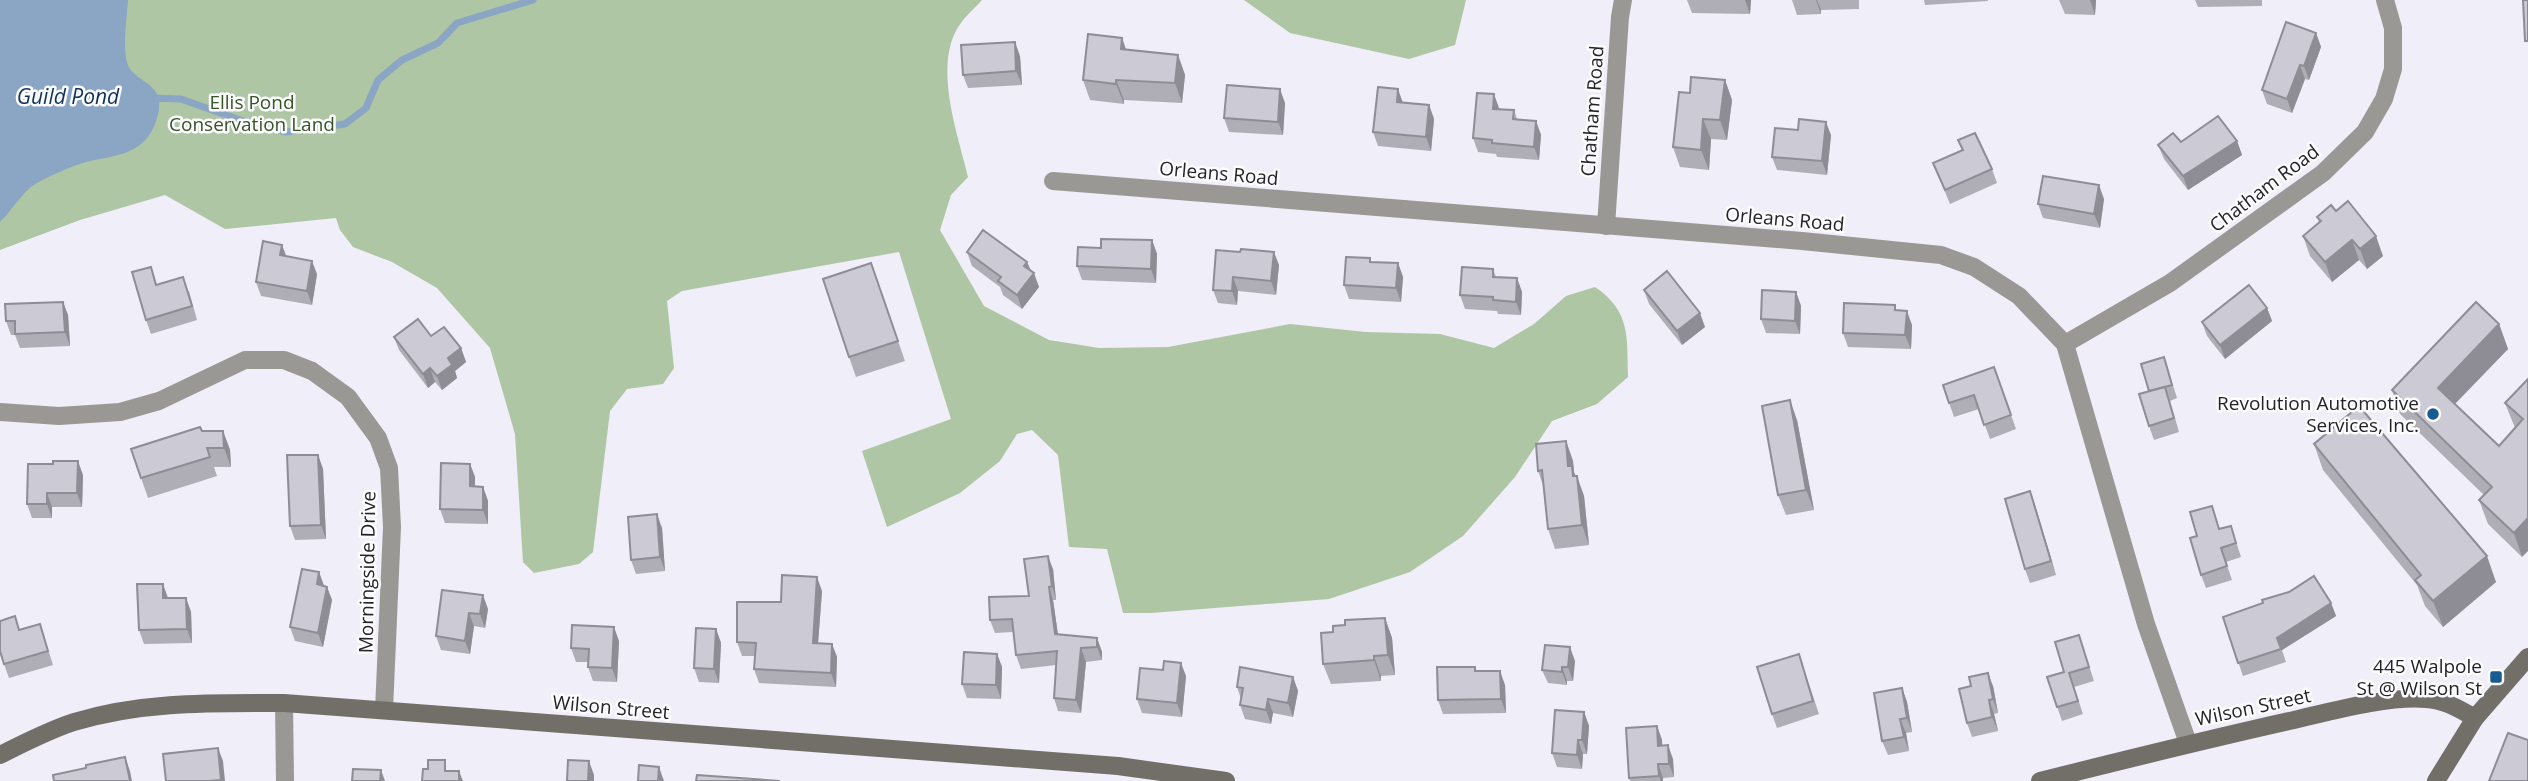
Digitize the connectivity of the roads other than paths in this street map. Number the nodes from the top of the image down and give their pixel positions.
1 (1623, 0) edge
2 (2385, 0) edge
3 (1053, 181) dead end
4 (1606, 226) junction
5 (2065, 344) junction
6 (0, 412) edge
7 (2528, 657) edge
8 (284, 702) junction
9 (384, 710) junction
10 (2475, 718) junction
11 (2188, 743) junction
12 (0, 755) edge
13 (285, 781) edge
14 (1226, 781) edge
15 (2040, 781) edge
16 (2436, 781) edge

1 - 4 street, Chatham Road
2 - 5 street, Chatham Road
3 - 4 street, Orleans Road
4 - 5 street, Orleans Road
5 - 11 street, Orleans Road
6 - 9 street, Morningside Drive
7 - 10 street
8 - 9 street, Wilson Street
8 - 12 street, Wilson Street
8 - 13 street
9 - 14 street, Wilson Street
10 - 11 street, Wilson Street
10 - 16 street
11 - 15 street, Wilson Street

